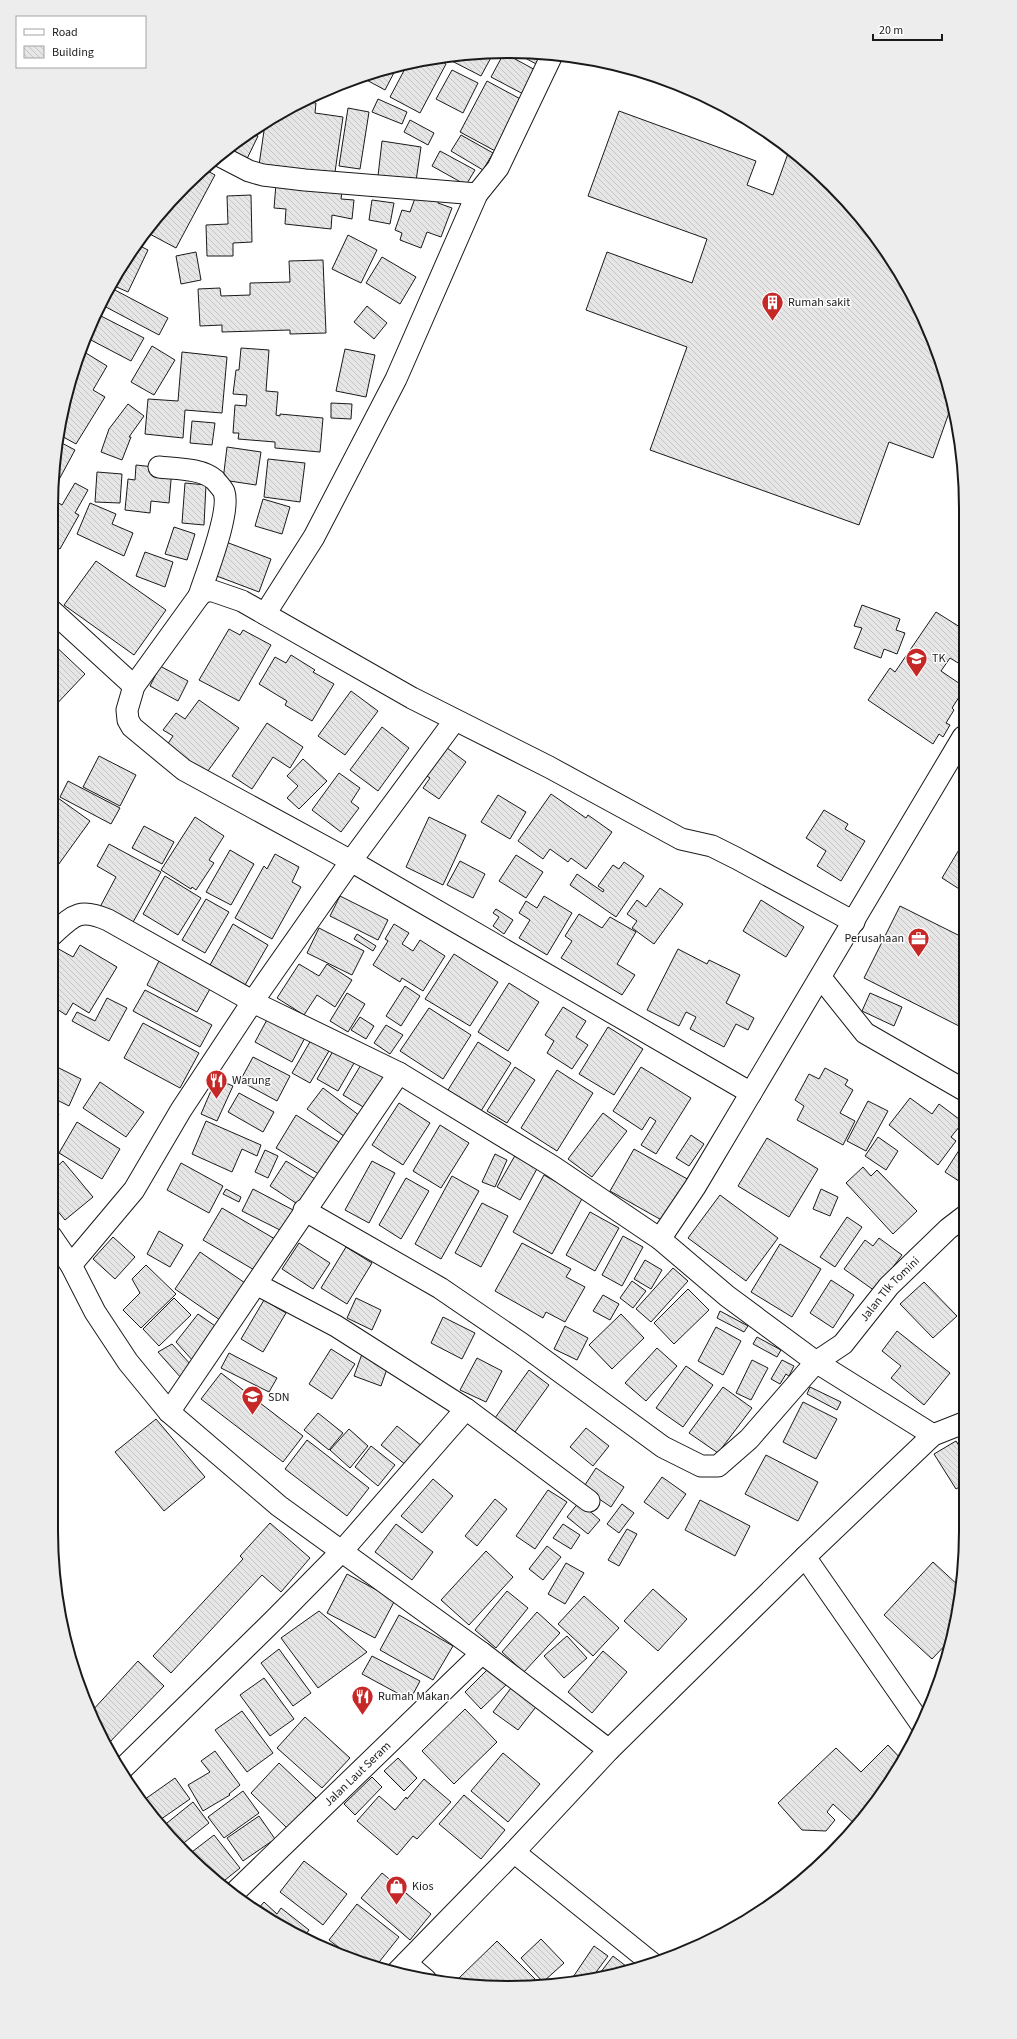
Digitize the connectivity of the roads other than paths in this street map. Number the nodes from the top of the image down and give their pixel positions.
1 (550, 60) edge
2 (225, 159) edge
3 (477, 194) junction
4 (158, 467) dead end
5 (199, 596) junction
6 (265, 614) junction
7 (58, 616) edge
8 (134, 686) junction
9 (455, 720) junction
10 (959, 744) edge
11 (351, 861) junction
12 (854, 922) junction
13 (58, 929) edge
14 (821, 978) junction
15 (253, 1001) junction
16 (399, 1073) junction
17 (959, 1087) edge
18 (751, 1093) junction
19 (304, 1210) junction
20 (959, 1221) edge
21 (660, 1239) junction
22 (58, 1246) edge
23 (71, 1265) junction
24 (256, 1284) junction
25 (816, 1362) junction
26 (466, 1409) junction
27 (169, 1412) junction
28 (959, 1425) edge
29 (933, 1435) junction
30 (588, 1501) dead end
31 (342, 1551) junction
32 (805, 1557) junction
33 (482, 1653) junction
34 (918, 1719) edge
35 (608, 1750) junction
36 (125, 1766) edge
37 (514, 1852) junction
38 (238, 1891) edge
39 (647, 1959) edge
40 (401, 1968) edge

1 - 3 street
2 - 3 street
3 - 6 street
4 - 5 street
5 - 6 street
5 - 8 street
6 - 9 street
7 - 8 street
8 - 11 street
9 - 11 street
9 - 12 street
10 - 12 street
11 - 15 street
11 - 18 street
12 - 14 street
13 - 15 street
14 - 17 street
14 - 18 street
15 - 16 street
15 - 23 street
16 - 19 street
16 - 21 street
18 - 21 street
19 - 24 street
19 - 25 street, Jalan Tlk Tomini
20 - 25 street, Jalan Tlk Tomini
21 - 25 street
22 - 23 street
23 - 27 street
24 - 26 street
24 - 27 street
25 - 29 street
26 - 30 street
26 - 31 street
27 - 31 street
28 - 29 street
29 - 32 street
31 - 33 street
31 - 36 street
32 - 34 street
32 - 35 street
33 - 35 street
33 - 38 street, Jalan Laut Seram
35 - 37 street
37 - 39 street
37 - 40 street

